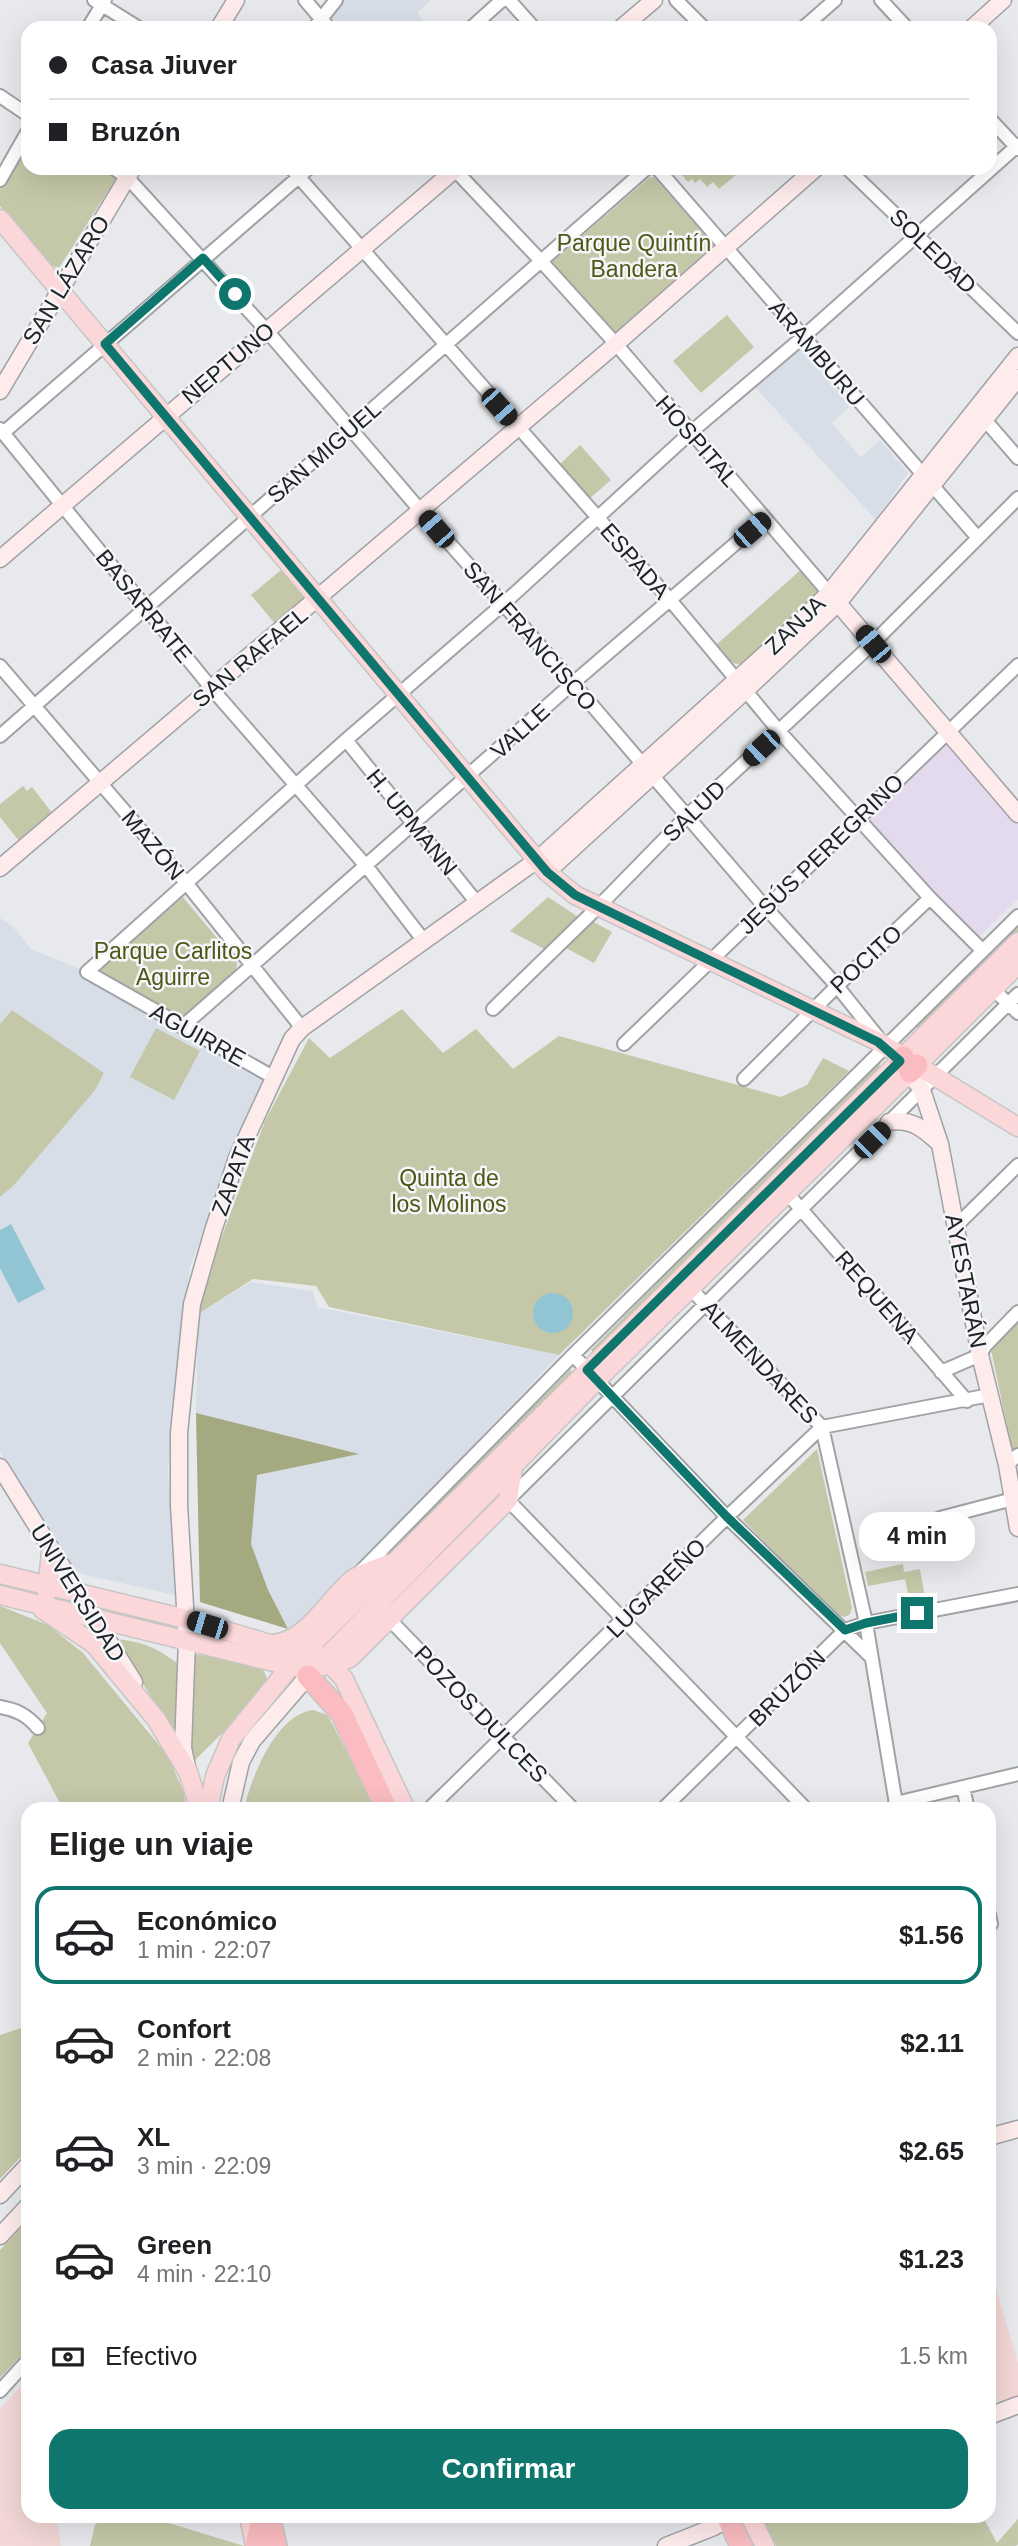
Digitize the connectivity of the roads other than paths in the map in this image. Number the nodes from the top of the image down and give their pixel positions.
1 (236, 0) edge
2 (305, 0) edge
3 (336, 0) edge
4 (502, 0) edge
5 (509, 0) edge
6 (654, 0) edge
7 (676, 0) edge
8 (835, 0) edge
9 (881, 0) edge
10 (1003, 0) edge
11 (101, 2) edge
12 (92, 21) edge
13 (129, 21) edge
14 (223, 21) edge
15 (319, 21) edge
16 (324, 21) edge
17 (479, 21) edge
18 (528, 21) edge
19 (629, 21) edge
20 (697, 21) edge
21 (811, 21) edge
22 (900, 21) edge
23 (980, 21) edge
24 (0, 96) edge
25 (21, 110) edge
26 (997, 126) edge
27 (21, 143) edge
28 (1017, 147) edge
29 (997, 165) edge
30 (129, 175) edge
31 (132, 175) edge
32 (296, 175) edge
33 (303, 175) edge
34 (448, 175) edge
35 (461, 175) edge
36 (639, 175) edge
37 (663, 175) edge
38 (808, 175) edge
39 (854, 175) edge
40 (985, 175) edge
41 (0, 180) edge
42 (0, 219) edge
43 (917, 235) junction
44 (726, 248) junction
45 (363, 249) junction
46 (203, 258) junction
47 (541, 261) junction
48 (59, 290) junction
49 (267, 331) junction
50 (1018, 333) edge
51 (803, 337) junction
52 (105, 344) junction
53 (615, 344) junction
54 (446, 347) junction
55 (1018, 356) edge
56 (6, 369) edge
57 (1018, 379) edge
58 (0, 391) edge
59 (166, 416) junction
60 (985, 420) junction
61 (351, 427) junction
62 (517, 427) junction
63 (1, 431) edge
64 (690, 433) junction
65 (1018, 457) edge
66 (928, 480) junction
67 (1018, 498) edge
68 (63, 505) junction
69 (420, 510) junction
70 (250, 517) junction
71 (597, 518) junction
72 (764, 519) junction
73 (978, 538) junction
74 (0, 559) edge
75 (319, 598) junction
76 (834, 598) junction
77 (671, 601) junction
78 (502, 605) junction
79 (145, 609) junction
80 (873, 644) junction
81 (1018, 665) edge
82 (0, 666) edge
83 (573, 683) junction
84 (740, 686) junction
85 (212, 690) junction
86 (400, 695) junction
87 (36, 705) junction
88 (779, 731) junction
89 (947, 733) junction
90 (0, 736) edge
91 (346, 740) junction
92 (648, 771) junction
93 (468, 777) junction
94 (100, 782) junction
95 (296, 786) junction
96 (1018, 813) edge
97 (688, 815) junction
98 (858, 819) junction
99 (413, 824) junction
100 (542, 866) junction
101 (367, 867) junction
102 (0, 868) edge
103 (187, 884) junction
104 (930, 898) junction
105 (478, 904) junction
106 (599, 906) junction
107 (765, 907) junction
108 (1018, 916) edge
109 (424, 941) junction
110 (1018, 942) edge
111 (983, 951) junction
112 (711, 960) junction
113 (1018, 964) edge
114 (253, 967) junction
115 (837, 986) junction
116 (993, 989) junction
117 (1013, 998) edge
118 (493, 1009) dead end
119 (812, 1010) junction
120 (1018, 1013) edge
121 (182, 1027) junction
122 (302, 1028) junction
123 (624, 1044) dead end
124 (907, 1063) junction
125 (935, 1076) junction
126 (273, 1077) junction
127 (744, 1079) dead end
128 (889, 1122) junction
129 (1018, 1127) edge
130 (940, 1144) junction
131 (1018, 1165) edge
132 (787, 1194) junction
133 (802, 1210) junction
134 (957, 1226) junction
135 (690, 1288) junction
136 (706, 1305) junction
137 (1018, 1312) edge
138 (573, 1355) junction
139 (980, 1355) junction
140 (941, 1372) junction
141 (592, 1375) junction
142 (989, 1395) junction
143 (612, 1397) junction
144 (967, 1401) junction
145 (822, 1427) junction
146 (1012, 1460) edge
147 (0, 1467) edge
148 (513, 1467) junction
149 (1013, 1499) junction
150 (508, 1500) junction
151 (727, 1517) junction
152 (940, 1518) dead end
153 (1018, 1528) edge
154 (47, 1544) junction
155 (399, 1559) junction
156 (0, 1574) edge
157 (21, 1577) junction
158 (354, 1578) junction
159 (48, 1584) junction
160 (75, 1591) junction
161 (1018, 1594) edge
162 (0, 1595) edge
163 (34, 1602) junction
164 (92, 1616) junction
165 (388, 1618) junction
166 (186, 1619) junction
167 (624, 1619) junction
168 (866, 1623) junction
169 (845, 1630) junction
170 (187, 1640) junction
171 (270, 1644) junction
172 (872, 1657) junction
173 (350, 1658) junction
174 (309, 1664) junction
175 (349, 1689) junction
176 (0, 1707) edge
177 (156, 1719) junction
178 (38, 1728) dead end
179 (738, 1737) junction
180 (503, 1739) junction
181 (188, 1772) junction
182 (1018, 1774) edge
183 (963, 1787) junction
184 (197, 1802) edge
185 (210, 1802) edge
186 (231, 1802) edge
187 (383, 1802) edge
188 (403, 1802) edge
189 (436, 1802) edge
190 (566, 1802) edge
191 (670, 1802) edge
192 (799, 1802) edge
193 (893, 1802) edge
194 (911, 1802) edge
195 (966, 1802) edge
196 (1018, 2129) edge
197 (996, 2135) edge
198 (21, 2172) edge
199 (0, 2195) edge
200 (21, 2214) edge
201 (0, 2236) edge
202 (21, 2368) edge
203 (0, 2391) edge
204 (1018, 2405) edge
205 (996, 2413) edge
206 (251, 2523) edge
207 (261, 2523) edge
208 (271, 2523) edge
209 (720, 2523) edge
210 (731, 2523) edge
211 (754, 2523) edge
212 (673, 2545) edge
213 (256, 2546) edge
214 (276, 2546) edge
215 (741, 2546) edge
216 (765, 2546) edge

1 - 14 main road
2 - 15 street
3 - 16 street
4 - 17 street
5 - 18 street
6 - 19 main road
7 - 20 street
8 - 21 street
9 - 22 street
10 - 23 main road
11 - 12 street
11 - 13 street
24 - 25 street
26 - 28 street
27 - 41 street
28 - 29 street
30 - 48 main road, SAN LÁZARO
31 - 46 street, SAN FRANCISCO
32 - 46 street
33 - 45 street, ESPADA
34 - 45 main road, NEPTUNO
35 - 47 street, HOSPITAL
36 - 47 street, SAN MIGUEL
37 - 44 street, ARAMBURU
38 - 44 main road, SAN RAFAEL
39 - 43 street, SOLEDAD
40 - 43 street
42 - 48 main road
43 - 50 street, SOLEDAD
43 - 51 street
44 - 51 street, ARAMBURU
44 - 53 main road, SAN RAFAEL
45 - 49 main road, NEPTUNO
45 - 54 street, ESPADA
46 - 49 street, SAN FRANCISCO
46 - 52 street
47 - 53 street, HOSPITAL
47 - 54 street, SAN MIGUEL
48 - 52 main road
48 - 56 main road, SAN LÁZARO
49 - 59 main road, NEPTUNO
49 - 61 street, SAN FRANCISCO
51 - 64 street
51 - 66 street, ARAMBURU
52 - 59 main road
52 - 63 street
53 - 62 main road, SAN RAFAEL
53 - 64 street, HOSPITAL
54 - 61 street, SAN MIGUEL
54 - 62 street, ESPADA
55 - 66 main road, ZANJA
56 - 58 main road, SAN LÁZARO
57 - 60 main road, ZANJA
59 - 68 main road, NEPTUNO
59 - 70 main road
60 - 65 street
60 - 66 main road, ZANJA
61 - 69 street, SAN FRANCISCO
61 - 70 street, SAN MIGUEL
62 - 69 main road, SAN RAFAEL
62 - 71 street, ESPADA
63 - 68 street, BASARRATE
64 - 71 street
64 - 72 street, HOSPITAL
66 - 73 street, ARAMBURU
66 - 76 main road, ZANJA
67 - 73 street, SALUD
68 - 74 main road, NEPTUNO
68 - 79 street, BASARRATE
69 - 75 main road, SAN RAFAEL
69 - 78 street, SAN FRANCISCO
70 - 75 main road
70 - 79 street, SAN MIGUEL
71 - 77 street, ESPADA
71 - 78 street
72 - 76 street, HOSPITAL
72 - 77 street, VALLE
73 - 80 street, SALUD
75 - 85 main road, SAN RAFAEL
75 - 86 main road
76 - 80 main road, HOSPITAL
76 - 84 main road, ZANJA
77 - 83 street, VALLE
77 - 84 street, ESPADA
78 - 83 street, SAN FRANCISCO
78 - 86 street
79 - 85 street, BASARRATE
79 - 87 street, SAN MIGUEL
80 - 88 street, SALUD
80 - 89 main road, HOSPITAL
81 - 89 street, JESÚS PEREGRINO
82 - 87 street, MAZÓN
83 - 92 street, SAN FRANCISCO
83 - 93 street, VALLE
84 - 88 street, ESPADA
84 - 92 main road, ZANJA
85 - 94 main road, SAN RAFAEL
85 - 95 street, BASARRATE
86 - 91 street
86 - 93 main road
87 - 90 street, SAN MIGUEL
87 - 94 street, MAZÓN
88 - 97 street, SALUD
88 - 98 street, ESPADA
89 - 96 main road, HOSPITAL
89 - 98 street, JESÚS PEREGRINO
91 - 95 street
91 - 99 street, H. UPMANN
92 - 97 street, SAN FRANCISCO
92 - 100 main road, ZANJA
93 - 99 street, VALLE
93 - 100 main road
94 - 102 main road, SAN RAFAEL
94 - 103 street, MAZÓN
95 - 101 street, BASARRATE
95 - 103 street
97 - 106 street, SALUD
97 - 107 street, SAN FRANCISCO
98 - 104 street, ESPADA
98 - 107 street, JESÚS PEREGRINO
99 - 101 street, VALLE
99 - 105 street, H. UPMANN
100 - 105 main road, ZAPATA
100 - 106 main road
101 - 109 street, BASARRATE
101 - 114 street, VALLE
103 - 114 street, MAZÓN
103 - 121 street, AGUIRRE
104 - 111 street, ESPADA
104 - 115 street, POCITO
105 - 109 main road, ZAPATA
106 - 112 main road
106 - 118 street, SALUD
107 - 112 street, JESÚS PEREGRINO
107 - 115 street, SAN FRANCISCO
108 - 111 street
109 - 122 main road, ZAPATA
110 - 124 main road
111 - 124 street
112 - 119 main road
112 - 123 street, JESÚS PEREGRINO
113 - 116 main road
114 - 121 street, VALLE
114 - 122 street, MAZÓN
115 - 119 street, POCITO
115 - 124 street, SAN FRANCISCO
116 - 117 street
116 - 124 main road
117 - 120 street
117 - 125 street
119 - 124 main road
119 - 127 street, POCITO
121 - 126 street, AGUIRRE
122 - 126 main road, ZAPATA
124 - 125 main road
124 - 128 street
124 - 130 main road, AYESTARÁN
124 - 132 main road
124 - 138 street
124 - 141 main road
125 - 129 main road
126 - 166 main road, ZAPATA
128 - 130 main road
128 - 133 street
130 - 134 main road, AYESTARÁN
131 - 134 street
132 - 133 street, REQUENA
132 - 135 main road
133 - 136 street
133 - 140 street, REQUENA
134 - 139 main road, AYESTARÁN
135 - 136 street, ALMENDARES
135 - 141 main road
136 - 143 street
136 - 145 street, ALMENDARES
137 - 139 street
138 - 141 street
138 - 158 street
139 - 140 street
139 - 142 main road, AYESTARÁN
140 - 144 street, REQUENA
141 - 143 street
141 - 148 main road
141 - 155 main road
142 - 144 street
142 - 146 main road, AYESTARÁN
143 - 150 street
143 - 151 street
144 - 145 street
145 - 151 street, LUGAREÑO
145 - 168 street, ALMENDARES
146 - 149 main road, AYESTARÁN
147 - 154 main road, UNIVERSIDAD
148 - 150 main road
148 - 174 main road
149 - 152 street
149 - 153 main road, AYESTARÁN
150 - 165 main road
150 - 167 street
151 - 167 street, LUGAREÑO
151 - 169 street
154 - 157 main road
154 - 159 main road
154 - 160 main road, UNIVERSIDAD
155 - 158 main road
155 - 174 main road
156 - 157 main road
157 - 159 main road
158 - 171 main road
159 - 160 main road
159 - 163 main road
160 - 164 main road, UNIVERSIDAD
160 - 166 main road
161 - 168 street, BRUZÓN
162 - 163 main road
163 - 164 main road
163 - 177 main road
164 - 170 main road
164 - 177 main road, UNIVERSIDAD
165 - 173 main road
165 - 180 street, POZOS DULCES
166 - 170 main road, ZAPATA
166 - 171 main road
167 - 179 street
167 - 180 street, LUGAREÑO
168 - 169 street, BRUZÓN
168 - 172 street, ALMENDARES
169 - 172 street
169 - 179 street, BRUZÓN
170 - 174 main road
170 - 181 main road
171 - 174 main road
172 - 193 street, ALMENDARES
173 - 174 main road
173 - 175 main road
174 - 175 main road
174 - 185 main road
174 - 186 main road
174 - 187 highway
175 - 188 main road
176 - 178 street
177 - 181 main road
179 - 191 street, BRUZÓN
179 - 192 street
180 - 189 street, LUGAREÑO
180 - 190 street, POZOS DULCES
181 - 184 main road
182 - 183 street
183 - 194 street
183 - 195 street
196 - 197 main road
198 - 199 main road
200 - 201 main road
202 - 203 street
204 - 205 main road
206 - 213 main road
207 - 213 highway
208 - 214 highway
209 - 212 main road
210 - 215 highway
211 - 216 main road

